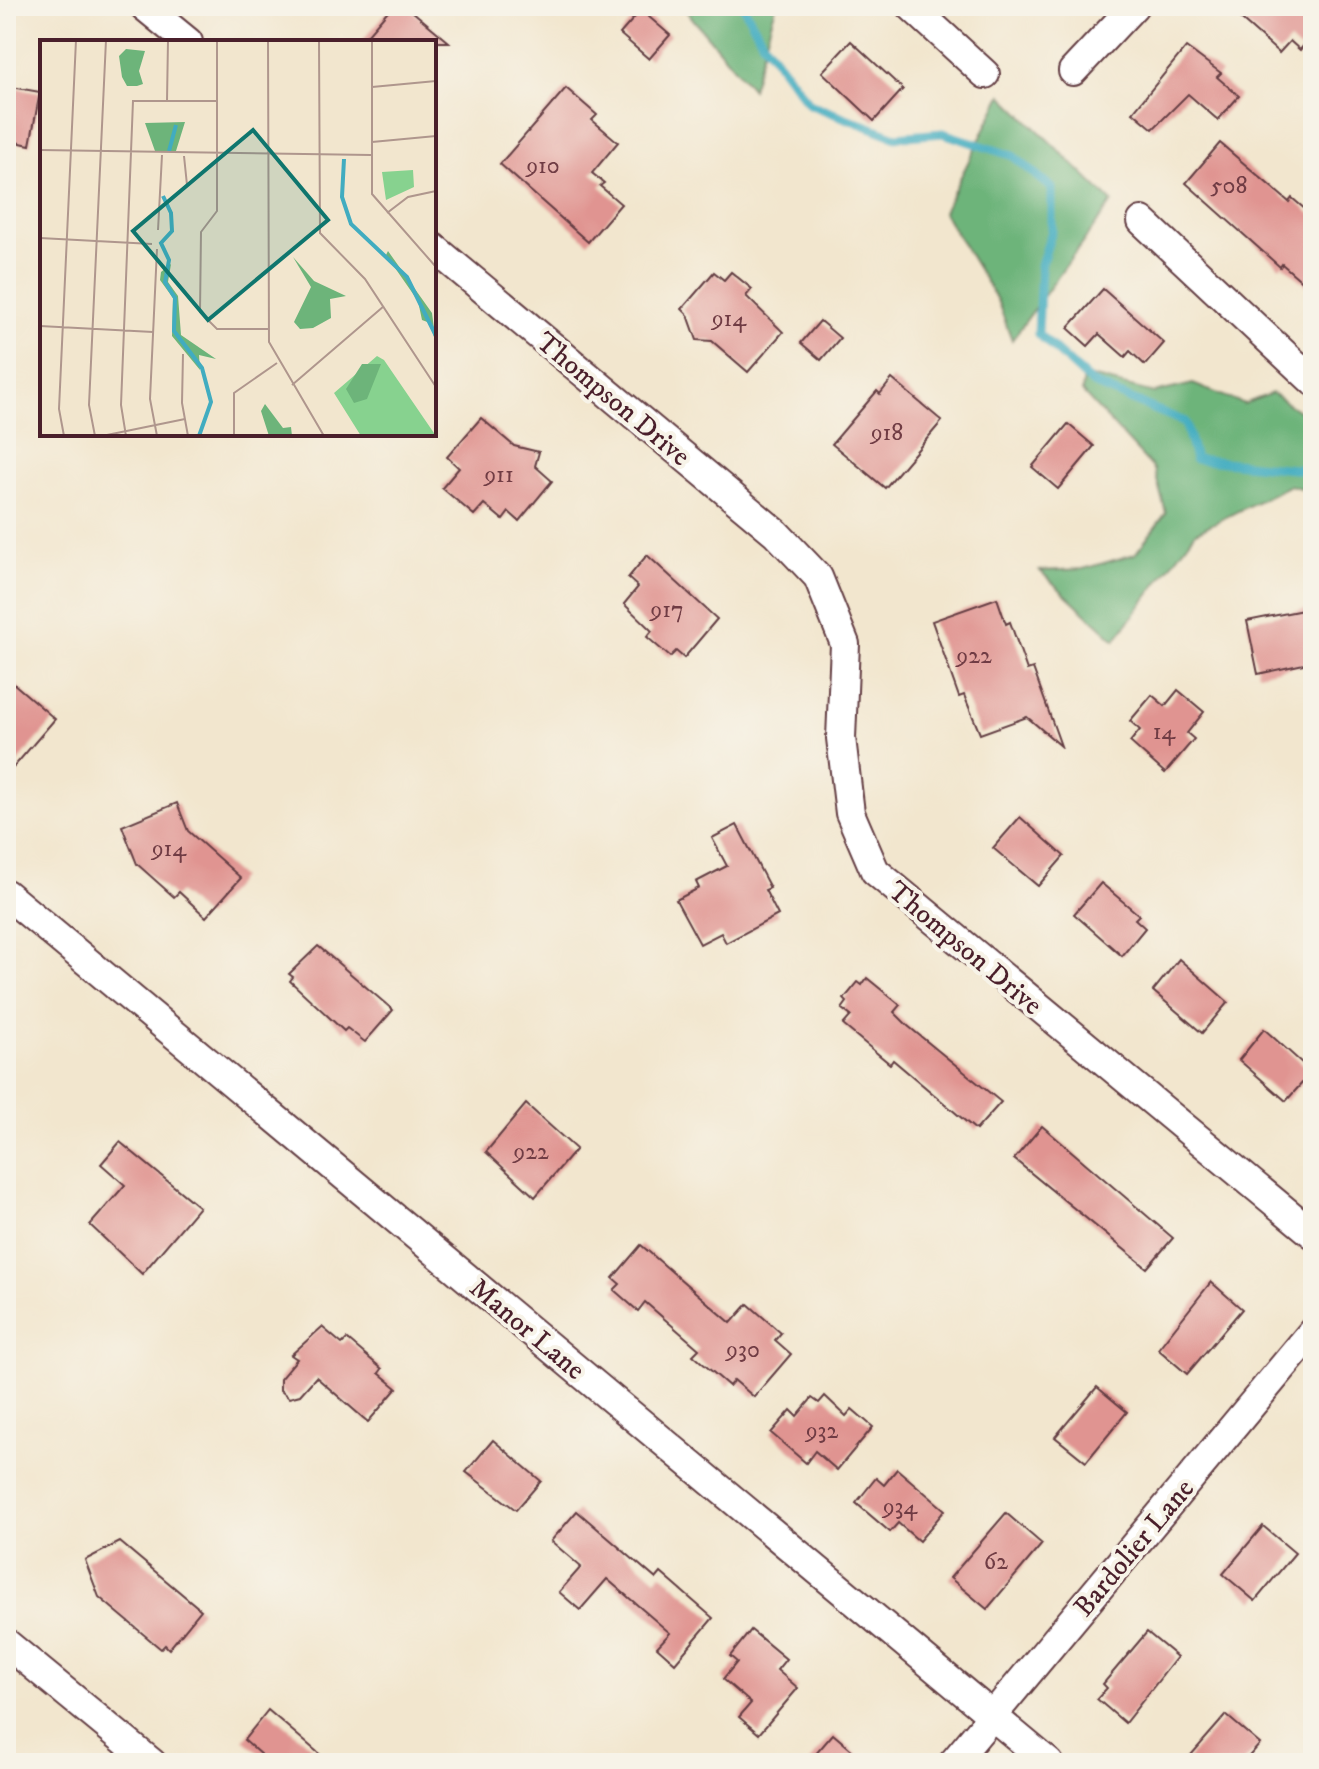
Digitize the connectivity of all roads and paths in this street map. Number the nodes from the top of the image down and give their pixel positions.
1 (144, 6) edge
2 (911, 6) edge
3 (1134, 6) edge
4 (186, 40) edge
5 (1073, 71) dead end
6 (985, 74) dead end
7 (1142, 221) dead end
8 (436, 250) edge
9 (1313, 381) edge
10 (6, 894) edge
11 (1313, 1234) edge
12 (1313, 1331) edge
13 (6, 1643) edge
14 (993, 1716) junction
15 (152, 1763) edge
16 (953, 1763) edge
17 (1049, 1763) edge

1 - 4 street
2 - 6 street
3 - 5 street
7 - 9 street
8 - 11 street, Thompson Drive
10 - 14 street, Manor Lane
12 - 14 street, Bardolier Lane
13 - 15 street
14 - 16 street, Bardolier Lane
14 - 17 street, Manor Lane

